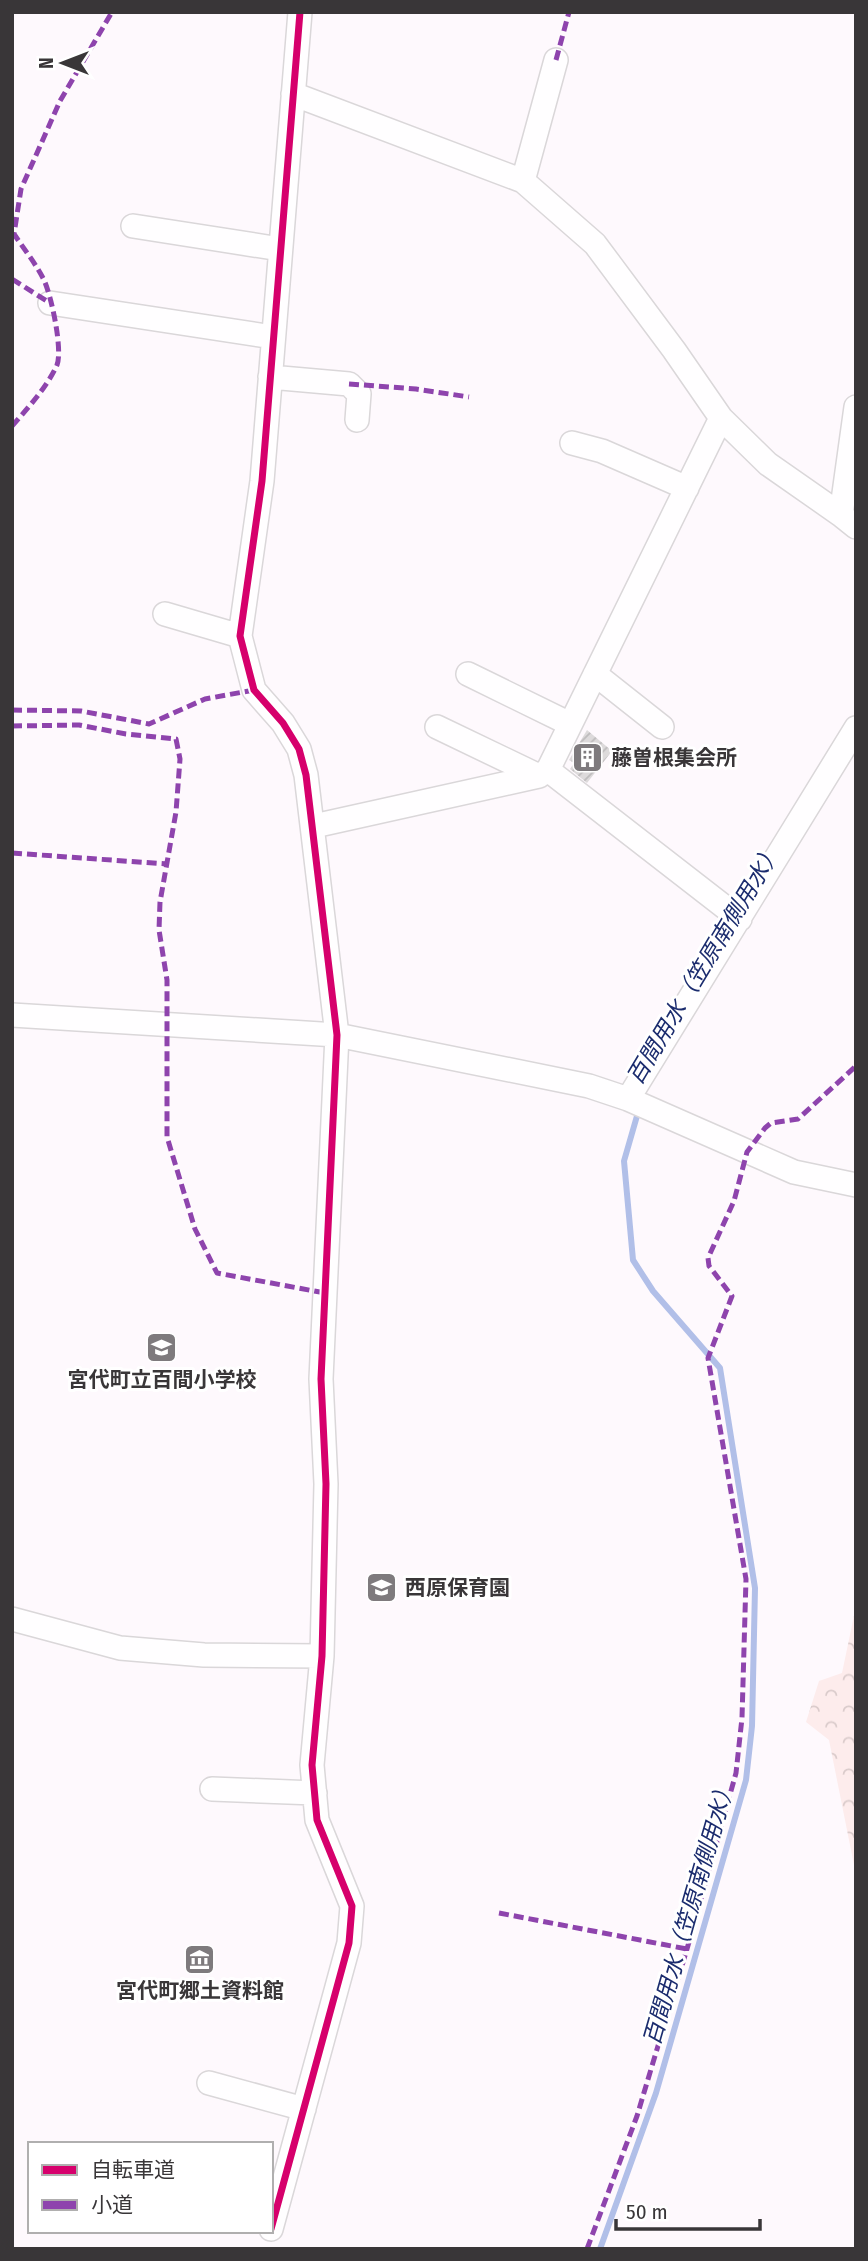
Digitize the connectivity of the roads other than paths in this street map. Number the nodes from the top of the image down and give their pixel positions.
1 (300, 12) edge
2 (556, 60) dead end
3 (293, 94) junction
4 (523, 181) junction
5 (133, 226) dead end
6 (280, 249) junction
7 (50, 303) dead end
8 (273, 337) junction
9 (270, 377) junction
10 (856, 407) edge
11 (721, 418) junction
12 (356, 420) dead end
13 (572, 443) dead end
14 (687, 488) junction
15 (848, 521) edge
16 (165, 614) dead end
17 (240, 636) junction
18 (468, 674) dead end
19 (595, 674) junction
20 (570, 724) junction
21 (437, 727) dead end
22 (662, 727) dead end
23 (856, 728) edge
24 (543, 773) junction
25 (314, 826) junction
26 (740, 919) junction
27 (12, 1016) edge
28 (337, 1035) junction
29 (628, 1100) junction
30 (856, 1185) edge
31 (12, 1619) edge
32 (322, 1656) junction
33 (212, 1789) dead end
34 (315, 1793) junction
35 (209, 2083) dead end
36 (304, 2109) junction
37 (273, 2223) edge

1 - 3 street
2 - 4 street
3 - 4 street
3 - 6 street
4 - 11 street
5 - 6 street
6 - 8 street
7 - 8 street
8 - 9 street
9 - 12 street
9 - 17 street
10 - 15 street
11 - 14 street
11 - 15 street
13 - 14 street
14 - 19 street
16 - 17 street
17 - 25 street
18 - 20 street
19 - 20 street
19 - 22 street
20 - 24 street
21 - 24 street
23 - 26 street
24 - 25 street
24 - 26 street
25 - 28 street
26 - 29 street
27 - 28 street
28 - 29 street
28 - 32 street
29 - 30 street
31 - 32 street
32 - 34 street
33 - 34 street
34 - 36 street
35 - 36 street
36 - 37 street

